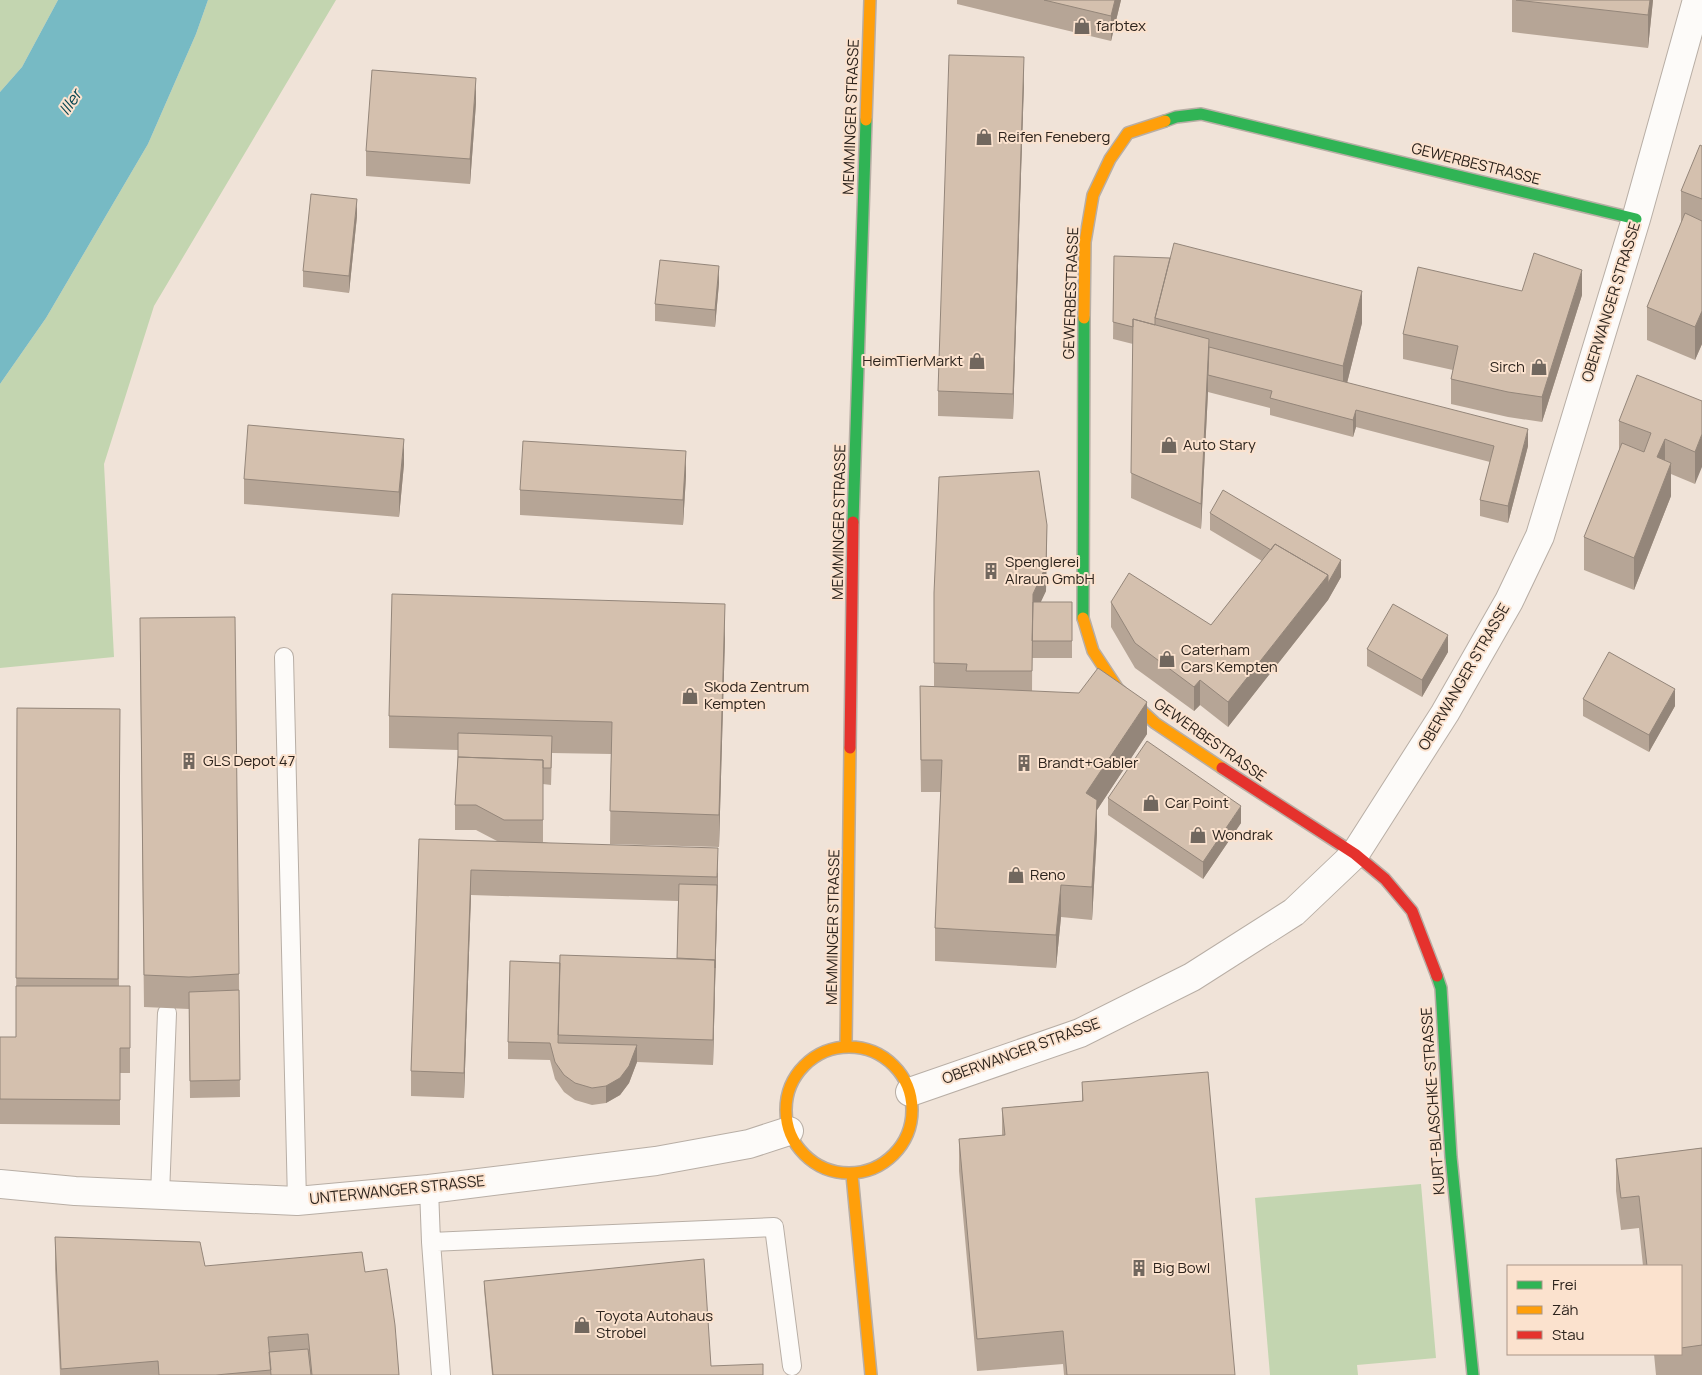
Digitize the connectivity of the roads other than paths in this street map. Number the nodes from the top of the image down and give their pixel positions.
1 (870, 0) edge
2 (1697, 0) edge
3 (1636, 219) junction
4 (284, 657) dead end
5 (1355, 854) junction
6 (167, 1013) dead end
7 (846, 1044) junction
8 (910, 1092) junction
9 (789, 1131) junction
10 (852, 1175) junction
11 (0, 1184) edge
12 (429, 1188) junction
13 (160, 1195) junction
14 (297, 1201) junction
15 (431, 1242) junction
16 (792, 1366) dead end
17 (441, 1375) edge
18 (871, 1375) edge
19 (1473, 1375) edge

1 - 7 street, MEMMINGER STRASSE
2 - 3 street, OBERWANGER STRASSE
3 - 5 street, OBERWANGER STRASSE
3 - 5 street, GEWERBESTRASSE
4 - 14 lane
5 - 8 street, OBERWANGER STRASSE
5 - 19 street, KURT-BLASCHKE-STRASSE
6 - 13 lane
7 - 8 street
7 - 9 street
8 - 10 street
9 - 10 street
9 - 12 street, UNTERWANGER STRASSE
10 - 18 street
11 - 13 street, UNTERWANGER STRASSE
12 - 14 street, UNTERWANGER STRASSE
12 - 15 lane
13 - 14 street, UNTERWANGER STRASSE
15 - 16 lane
15 - 17 lane

